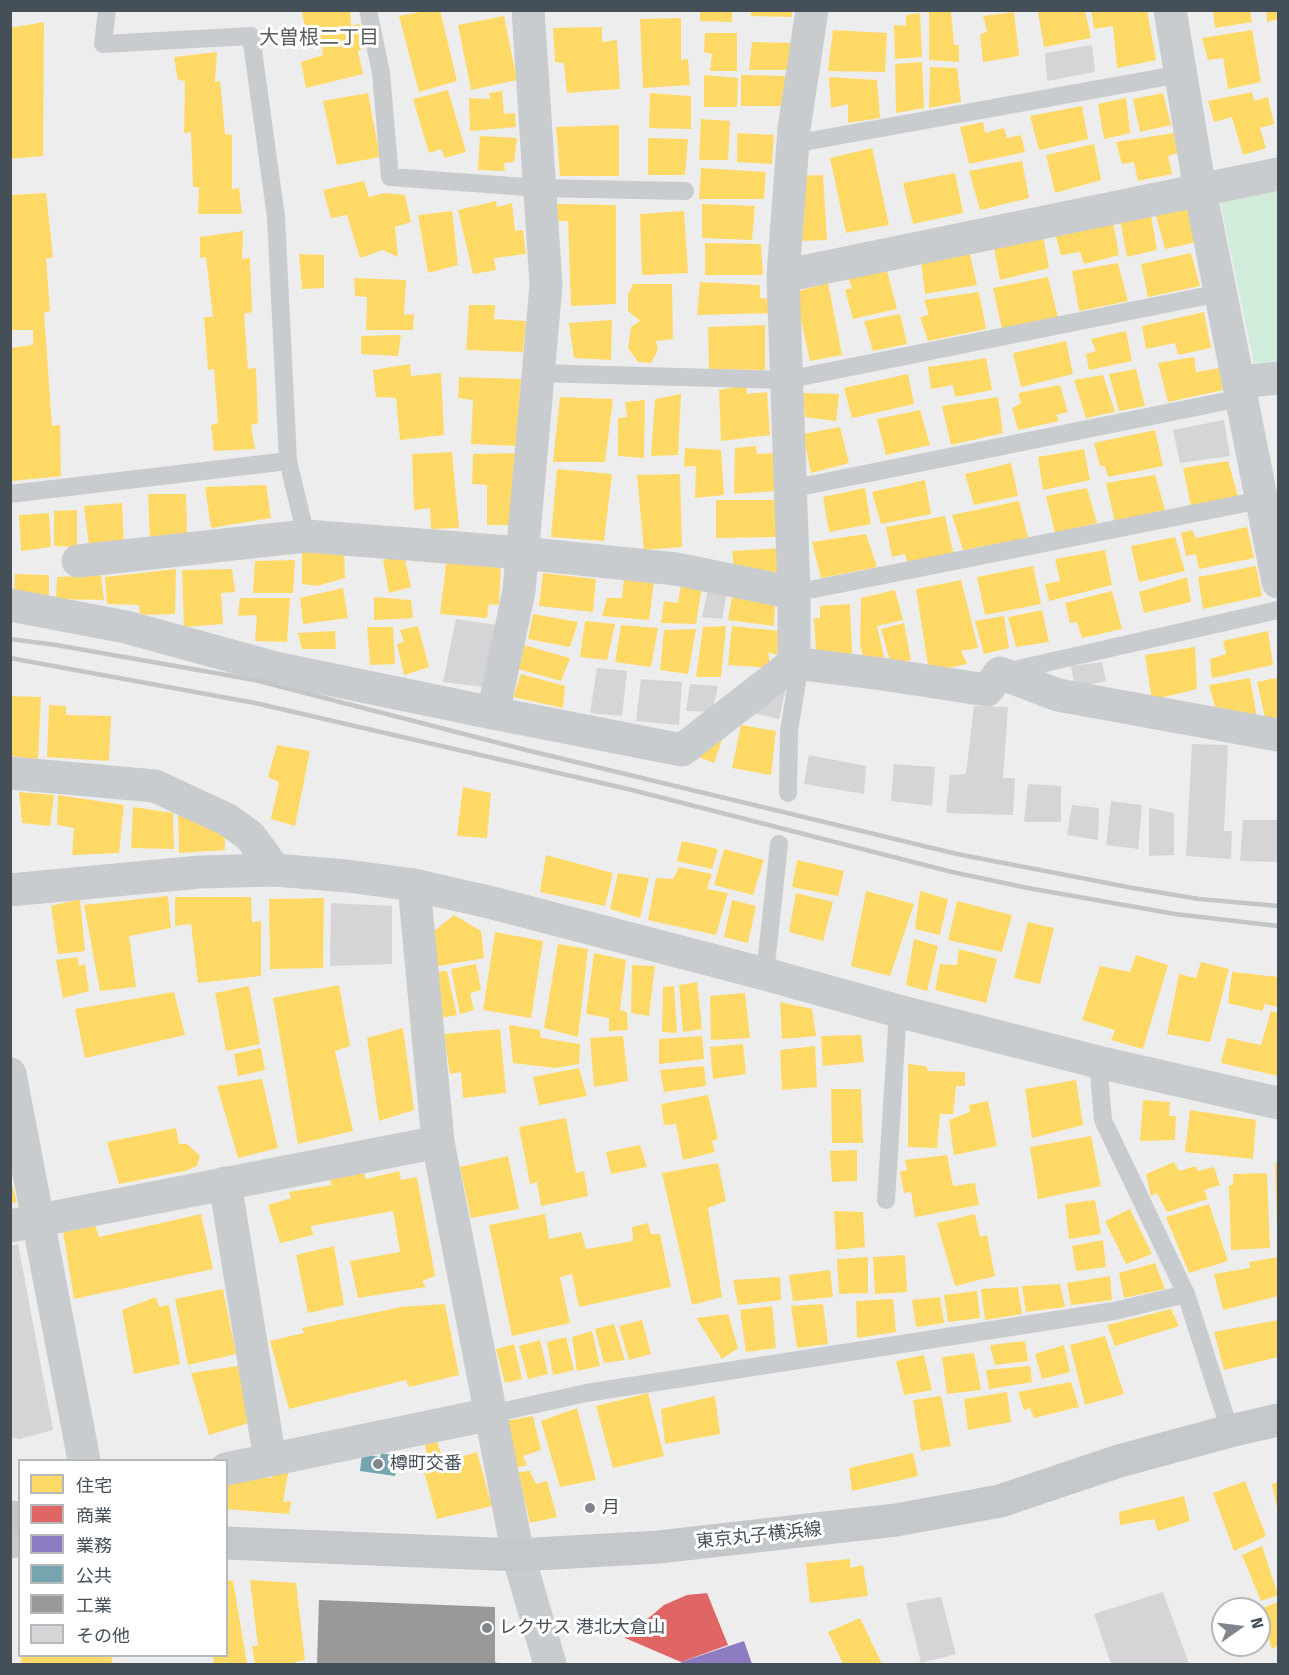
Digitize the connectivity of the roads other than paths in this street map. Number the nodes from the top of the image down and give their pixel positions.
1 (107, 10) edge
2 (369, 10) edge
3 (528, 10) edge
4 (812, 10) edge
5 (1170, 10) edge
6 (1181, 74) junction
7 (793, 144) junction
8 (1278, 174) edge
9 (540, 188) junction
10 (1200, 190) junction
11 (685, 191) dead end
12 (783, 276) junction
13 (1220, 293) junction
14 (537, 373) junction
15 (1278, 378) edge
16 (786, 380) junction
17 (1240, 390) junction
18 (288, 460) junction
19 (790, 489) junction
20 (10, 494) edge
21 (1261, 500) junction
22 (306, 536) junction
23 (522, 553) junction
24 (78, 561) dead end
25 (1278, 582) edge
26 (794, 593) junction
27 (10, 605) edge
28 (1278, 610) edge
29 (794, 663) junction
30 (1000, 673) junction
31 (493, 713) junction
32 (1278, 735) edge
33 (10, 773) edge
34 (788, 793) dead end
35 (779, 844) dead end
36 (275, 870) junction
37 (414, 885) junction
38 (10, 890) edge
39 (765, 974) junction
40 (898, 1011) junction
41 (1098, 1062) junction
42 (10, 1074) edge
43 (1278, 1103) edge
44 (438, 1142) junction
45 (225, 1183) junction
46 (886, 1200) dead end
47 (25, 1223) edge
48 (1186, 1294) junction
49 (491, 1414) junction
50 (1278, 1420) edge
51 (1230, 1431) junction
52 (84, 1459) edge
53 (270, 1460) junction
54 (228, 1468) edge
55 (228, 1543) edge
56 (518, 1555) junction
57 (550, 1665) edge

1 - 18 lane
2 - 9 lane
3 - 9 street
4 - 7 street
5 - 6 street
6 - 7 lane
6 - 10 street
7 - 12 street
8 - 10 street
9 - 11 lane
9 - 14 street
10 - 12 street
10 - 13 street
12 - 16 street
13 - 16 lane
13 - 17 street
14 - 16 lane
14 - 23 street
15 - 17 street
16 - 19 street
17 - 19 lane
17 - 21 street
18 - 20 lane
18 - 22 lane
19 - 26 street
21 - 25 street
21 - 26 lane
22 - 23 street
22 - 24 street
23 - 26 street
23 - 31 street
26 - 29 street
27 - 31 street
28 - 30 lane
29 - 30 street
29 - 31 street
29 - 34 lane
30 - 32 street
33 - 36 street
35 - 39 lane
36 - 37 street
36 - 38 street
37 - 39 street
37 - 44 street
39 - 40 street
40 - 41 street
40 - 46 lane
41 - 43 street
41 - 48 lane
42 - 47 street
44 - 45 street
44 - 49 street
45 - 47 street
45 - 53 street
47 - 52 street
48 - 49 lane
48 - 51 lane
49 - 53 street
49 - 56 street
50 - 51 main road, 東京丸子横浜線
51 - 56 main road, 東京丸子横浜線
53 - 54 street
55 - 56 main road, 東京丸子横浜線
56 - 57 street

